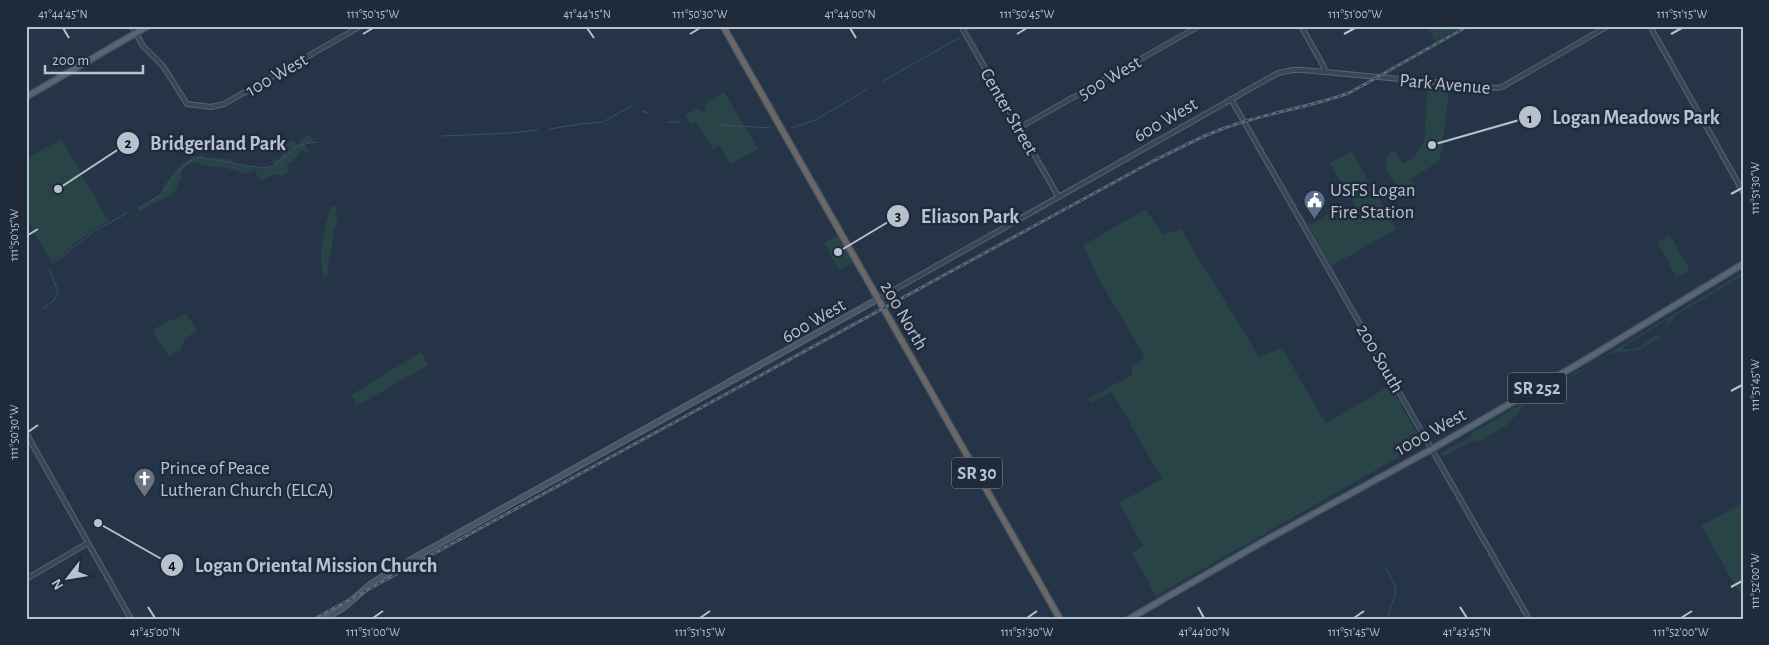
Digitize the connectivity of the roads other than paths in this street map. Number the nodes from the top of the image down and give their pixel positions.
1 (132, 26) edge
2 (148, 26) edge
3 (361, 26) edge
4 (723, 26) edge
5 (961, 26) edge
6 (1199, 26) edge
7 (1301, 26) edge
8 (1608, 26) edge
9 (1650, 26) edge
10 (136, 33) junction
11 (1325, 72) junction
12 (26, 96) edge
13 (1231, 99) junction
14 (1019, 128) junction
15 (1743, 192) edge
16 (1058, 196) junction
17 (1743, 264) edge
18 (878, 299) junction
19 (26, 433) edge
20 (1432, 449) junction
21 (88, 543) junction
22 (26, 579) edge
23 (131, 619) edge
24 (324, 619) edge
25 (1060, 619) edge
26 (1129, 619) edge
27 (1530, 619) edge

1 - 10 street
2 - 10 main road
3 - 10 street, 100 West
4 - 18 highway, 200 North / SR 30
5 - 14 street, Center Street
6 - 14 street, 500 West
7 - 11 street
8 - 11 street, Park Avenue
9 - 15 street
10 - 12 main road
11 - 13 street, 600 West
13 - 16 street, 600 West
13 - 20 street, 200 South
14 - 16 street, Center Street
16 - 18 street, 600 West
17 - 20 main road, 1000 West / SR 252
18 - 24 main road, 600 West
18 - 25 highway, 200 North / SR 30
19 - 21 street
20 - 26 main road, 1000 West / SR 252
20 - 27 street, 200 South
21 - 22 street
21 - 23 street

